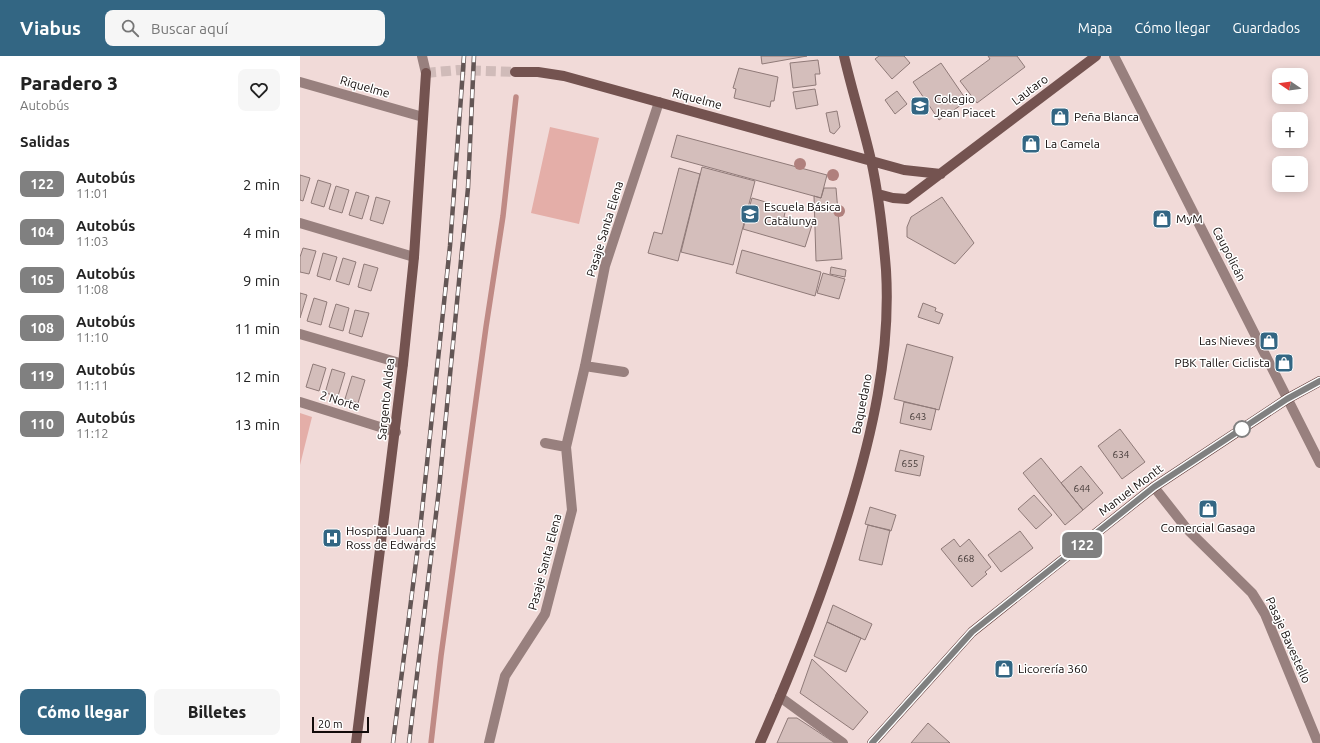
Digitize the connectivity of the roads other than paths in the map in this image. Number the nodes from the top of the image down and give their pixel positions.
1 (422, 56) edge
2 (844, 56) edge
3 (1096, 56) edge
4 (1114, 56) edge
5 (515, 72) tunnel mouth
6 (426, 73) joint
7 (300, 82) edge
8 (660, 102) junction
9 (423, 117) junction
10 (871, 160) junction
11 (942, 174) junction
12 (878, 194) junction
13 (300, 223) edge
14 (414, 257) junction
15 (300, 334) edge
16 (403, 364) junction
17 (585, 366) junction
18 (624, 372) dead end
19 (1320, 382) edge
20 (1287, 399) junction
21 (300, 402) edge
22 (396, 432) junction
23 (545, 443) dead end
24 (566, 447) junction
25 (1320, 463) edge
26 (1154, 487) junction
27 (780, 697) junction
28 (356, 743) edge
29 (489, 743) edge
30 (760, 743) edge
31 (843, 743) edge
32 (872, 743) edge
33 (1318, 743) edge

1 - 6 street, Sargento Aldea
2 - 10 main road, Baquedano
3 - 11 main road, Lautaro
4 - 20 street, Caupolicán
5 - 8 main road, Riquelme
6 - 9 main road, Sargento Aldea
7 - 9 street, Riquelme
8 - 10 main road, Riquelme
8 - 17 street, Pasaje Santa Elena
9 - 14 main road, Sargento Aldea
10 - 11 main road
10 - 12 main road, Baquedano
11 - 12 main road, Lautaro
12 - 27 main road, Baquedano
13 - 14 street
14 - 16 main road, Sargento Aldea
15 - 16 street
16 - 22 main road, Sargento Aldea
17 - 18 street
17 - 24 street, Pasaje Santa Elena
19 - 20 main road, Manuel Montt
20 - 25 street, Caupolicán
20 - 26 main road, Manuel Montt
21 - 22 street, 2 Norte
22 - 28 main road, Sargento Aldea
23 - 24 street
24 - 29 street, Pasaje Santa Elena
26 - 32 main road, Manuel Montt
26 - 33 street, Pasaje Bavestello
27 - 30 main road, Baquedano
27 - 31 street

